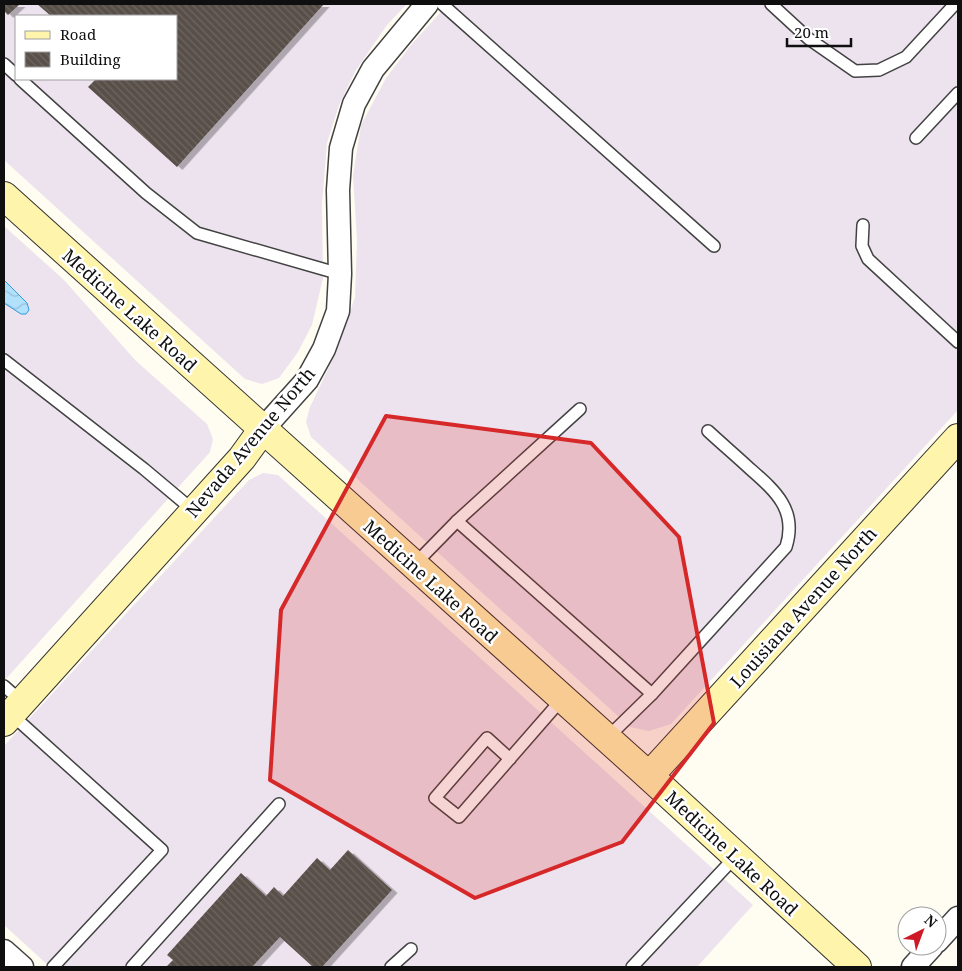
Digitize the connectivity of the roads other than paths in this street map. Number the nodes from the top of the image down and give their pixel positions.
1 (427, 4) edge
2 (442, 4) edge
3 (771, 4) edge
4 (955, 4) edge
5 (4, 64) edge
6 (15, 74) edge
7 (21, 80) edge
8 (958, 93) edge
9 (916, 138) dead end
10 (4, 196) edge
11 (863, 225) dead end
12 (714, 246) dead end
13 (340, 274) junction
14 (958, 342) edge
15 (4, 360) edge
16 (580, 410) dead end
17 (263, 429) junction
18 (708, 431) dead end
19 (958, 438) edge
20 (194, 511) junction
21 (457, 521) junction
22 (414, 565) junction
23 (652, 694) junction
24 (562, 699) junction
25 (10, 706) edge
26 (606, 738) junction
27 (510, 758) junction
28 (648, 776) junction
29 (278, 804) dead end
30 (736, 856) junction
31 (958, 918) edge
32 (947, 930) edge
33 (411, 949) dead end
34 (4, 951) edge
35 (923, 956) edge
36 (22, 967) edge
37 (53, 967) edge
38 (132, 967) edge
39 (391, 967) edge
40 (632, 967) edge
41 (857, 967) edge
42 (913, 967) edge

1 - 13 street, Nevada Avenue North
2 - 12 lane
3 - 4 lane
5 - 6 lane
7 - 13 lane
8 - 9 lane
10 - 17 street, Medicine Lake Road
11 - 14 lane
13 - 17 street, Nevada Avenue North
15 - 20 lane
16 - 21 lane
17 - 20 street, Nevada Avenue North
17 - 22 street, Medicine Lake Road
18 - 23 lane
19 - 28 street, Louisiana Avenue North
20 - 25 street, Nevada Avenue North
21 - 22 lane
21 - 23 lane
22 - 24 street, Medicine Lake Road
23 - 26 lane
24 - 26 street, Medicine Lake Road
24 - 27 lane
25 - 37 lane
26 - 28 street, Medicine Lake Road
27 - 27 lane
28 - 30 street, Medicine Lake Road
29 - 38 lane
30 - 40 lane
30 - 41 street, Medicine Lake Road
31 - 32 street
33 - 39 lane
34 - 36 street
35 - 42 street

